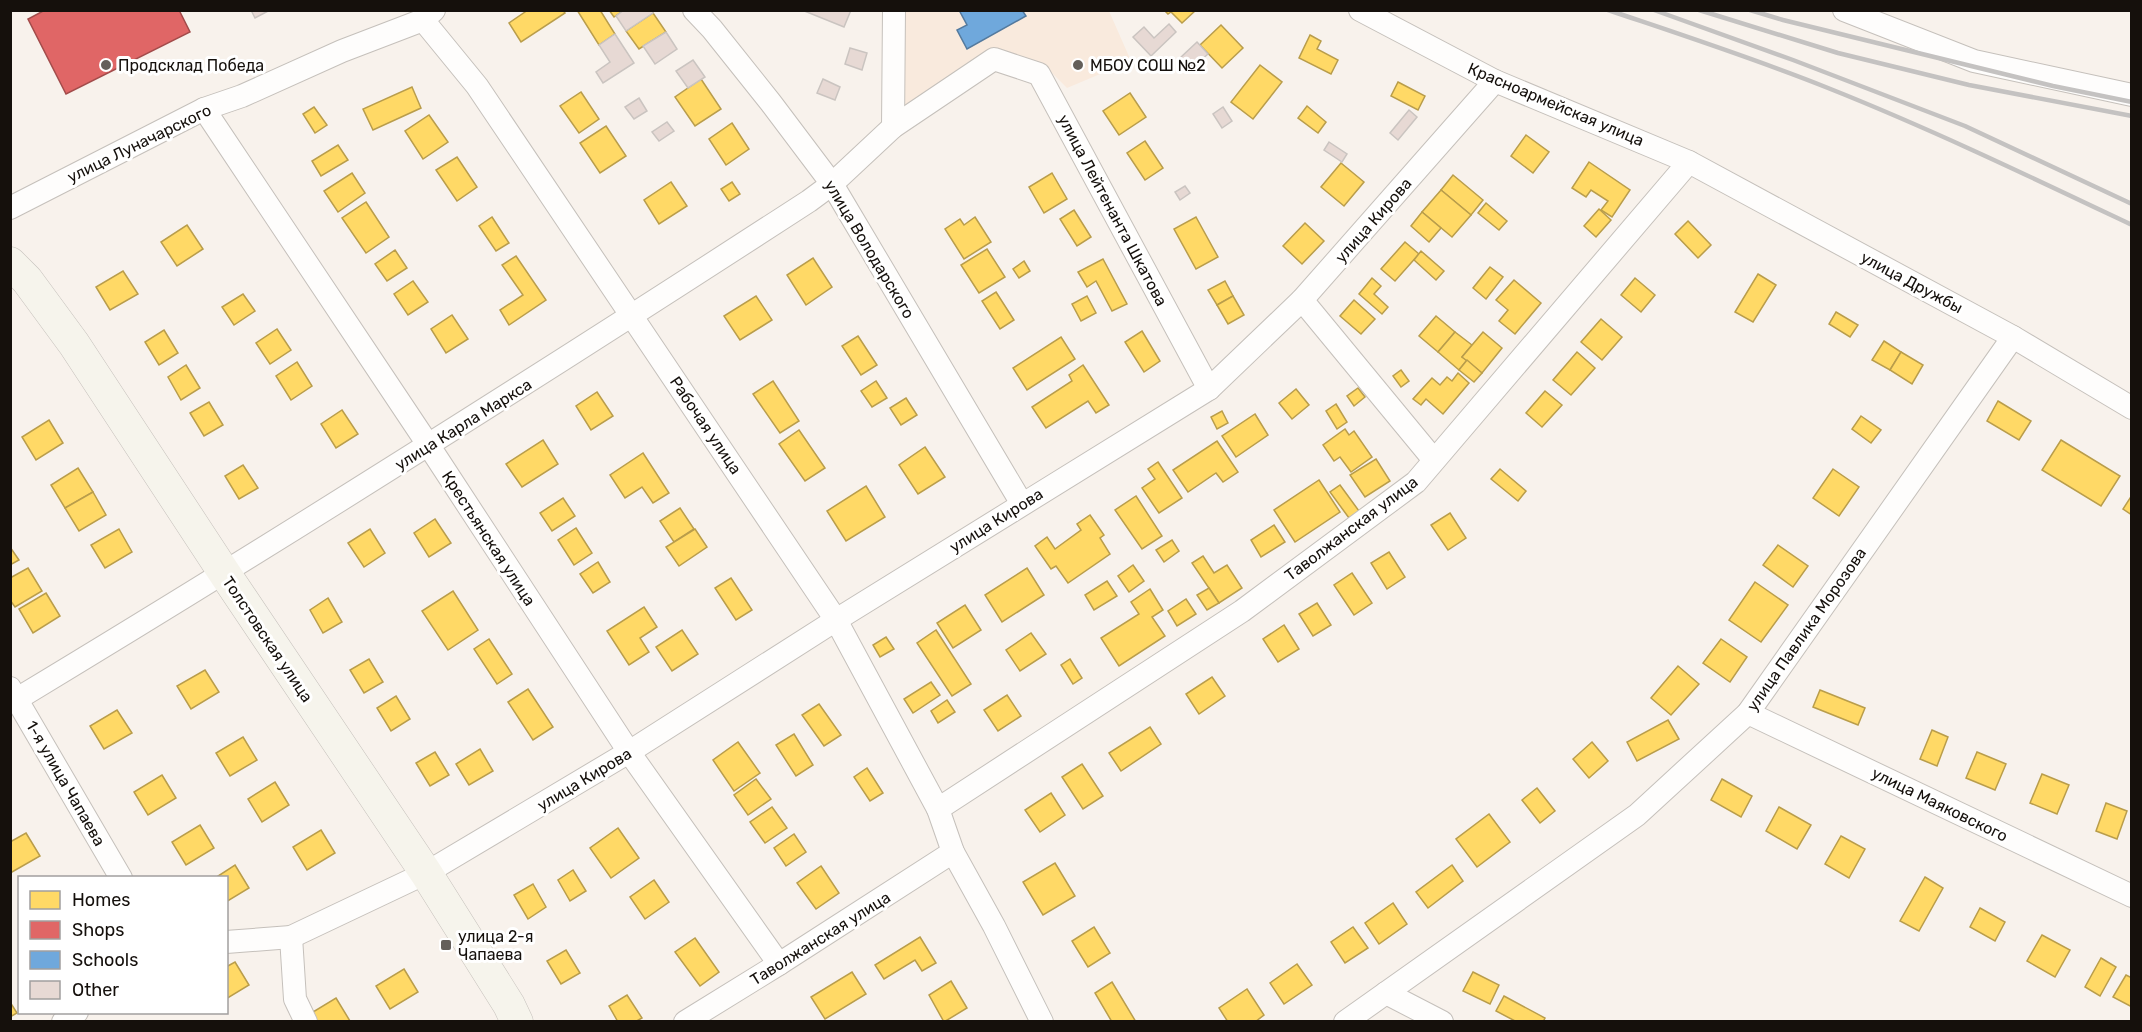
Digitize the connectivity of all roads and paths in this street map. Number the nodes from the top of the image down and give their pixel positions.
1 (694, 10) edge
2 (894, 10) edge
3 (1360, 10) edge
4 (1844, 10) edge
5 (428, 15) edge
6 (994, 58) joint
7 (1495, 81) junction
8 (2132, 95) edge
9 (204, 109) junction
10 (893, 127) junction
11 (1689, 162) junction
12 (832, 184) junction
13 (10, 208) edge
14 (10, 262) edge
15 (1302, 300) junction
16 (632, 316) junction
17 (2013, 337) junction
18 (1209, 388) junction
19 (2132, 408) edge
20 (429, 446) junction
21 (1434, 460) junction
22 (1022, 504) junction
23 (225, 574) junction
24 (836, 620) junction
25 (14, 694) edge
26 (1748, 712) junction
27 (629, 752) junction
28 (938, 809) junction
29 (953, 852) junction
30 (426, 873) junction
31 (120, 876) edge
32 (2132, 896) edge
33 (291, 937) junction
34 (228, 942) edge
35 (779, 964) junction
36 (1386, 993) junction
37 (306, 1022) edge
38 (517, 1022) edge
39 (685, 1022) edge
40 (1042, 1022) edge
41 (1345, 1022) edge
42 (1442, 1022) edge

1 - 12 street, улица Володарского
2 - 10 street
3 - 7 street, Красноармейская улица
4 - 8 street
5 - 9 street, улица Луначарского
5 - 16 street, Рабочая улица
6 - 10 street, улица Карла Маркса
6 - 18 street, улица Лейтенанта Шкатова
7 - 11 street, Красноармейская улица
7 - 15 street, улица Кирова
9 - 13 street, улица Луначарского
9 - 20 street, Крестьянская улица
10 - 12 street, улица Карла Маркса
11 - 17 street, улица Дружбы
11 - 21 street, Таволжанская улица
12 - 16 street, улица Карла Маркса
12 - 22 street, улица Володарского
14 - 23 main road, Толстовская улица
15 - 18 street, улица Кирова
15 - 21 street
16 - 20 street, улица Карла Маркса
16 - 24 street, Рабочая улица
17 - 19 street, улица Дружбы
17 - 26 street, улица Павлика Морозова
18 - 22 street, улица Кирова
20 - 23 street, улица Карла Маркса
20 - 27 street, Крестьянская улица
21 - 28 street, Таволжанская улица
22 - 24 street, улица Кирова
23 - 25 street, улица Карла Маркса
23 - 30 main road, Толстовская улица
24 - 27 street, улица Кирова
24 - 28 street, Рабочая улица
25 - 31 street, 1-я улица Чапаева
26 - 32 street, улица Маяковского
26 - 36 street, улица Павлика Морозова
27 - 30 street, улица Кирова
27 - 35 street, Крестьянская улица
28 - 29 street, Рабочая улица
29 - 35 street, Таволжанская улица
29 - 40 street, Рабочая улица
30 - 33 street, улица Кирова
30 - 38 main road, Толстовская улица
33 - 34 street
33 - 37 street
35 - 39 street, Таволжанская улица
36 - 41 street, улица Павлика Морозова
36 - 42 street

